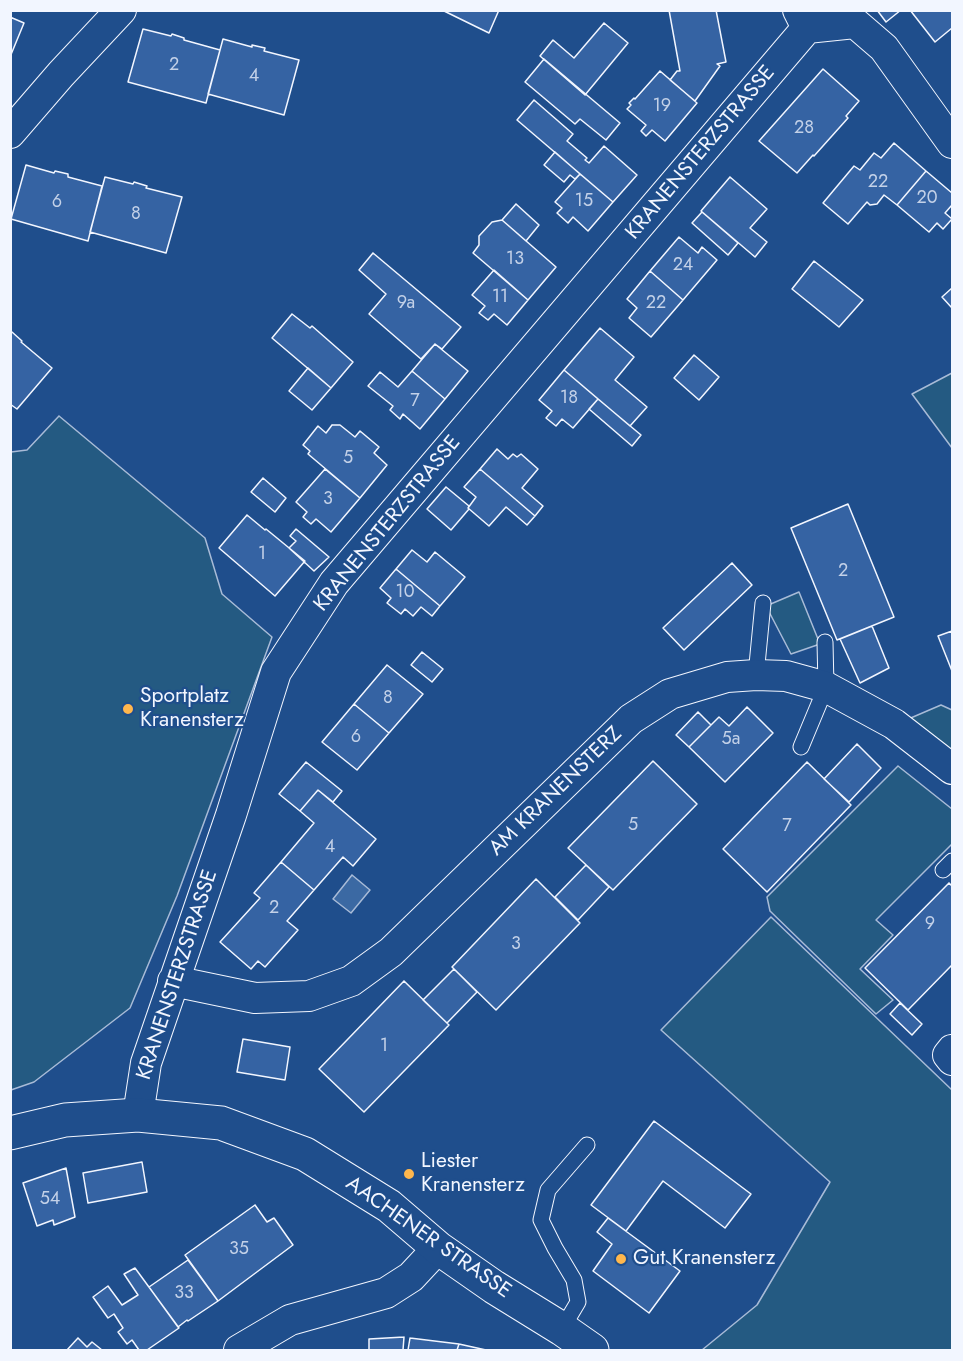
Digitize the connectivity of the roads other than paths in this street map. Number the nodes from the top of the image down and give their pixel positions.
1 (121, 10) edge
2 (802, 19) edge
3 (10, 133) edge
4 (952, 143) edge
5 (763, 603) dead end
6 (825, 642) dead end
7 (756, 675) junction
8 (826, 687) junction
9 (801, 747) dead end
10 (952, 769) edge
11 (173, 981) junction
12 (952, 1050) edge
13 (952, 1060) edge
14 (138, 1115) junction
15 (10, 1133) edge
16 (587, 1145) dead end
17 (438, 1248) junction
18 (562, 1329) junction
19 (239, 1350) edge
20 (592, 1350) edge

1 - 3 street
2 - 4 street
2 - 11 street, KRANENSTERZSTRASSE
5 - 7 lane
6 - 8 lane
7 - 8 street, AM KRANENSTERZ
7 - 11 street, AM KRANENSTERZ
8 - 9 lane
8 - 10 street, AM KRANENSTERZ
11 - 14 street, KRANENSTERZSTRASSE
12 - 13 street
14 - 15 street, AACHENER STRASSE
14 - 17 street, AACHENER STRASSE
16 - 18 lane
17 - 18 street, AACHENER STRASSE
17 - 19 street
18 - 20 street, AACHENER STRASSE

